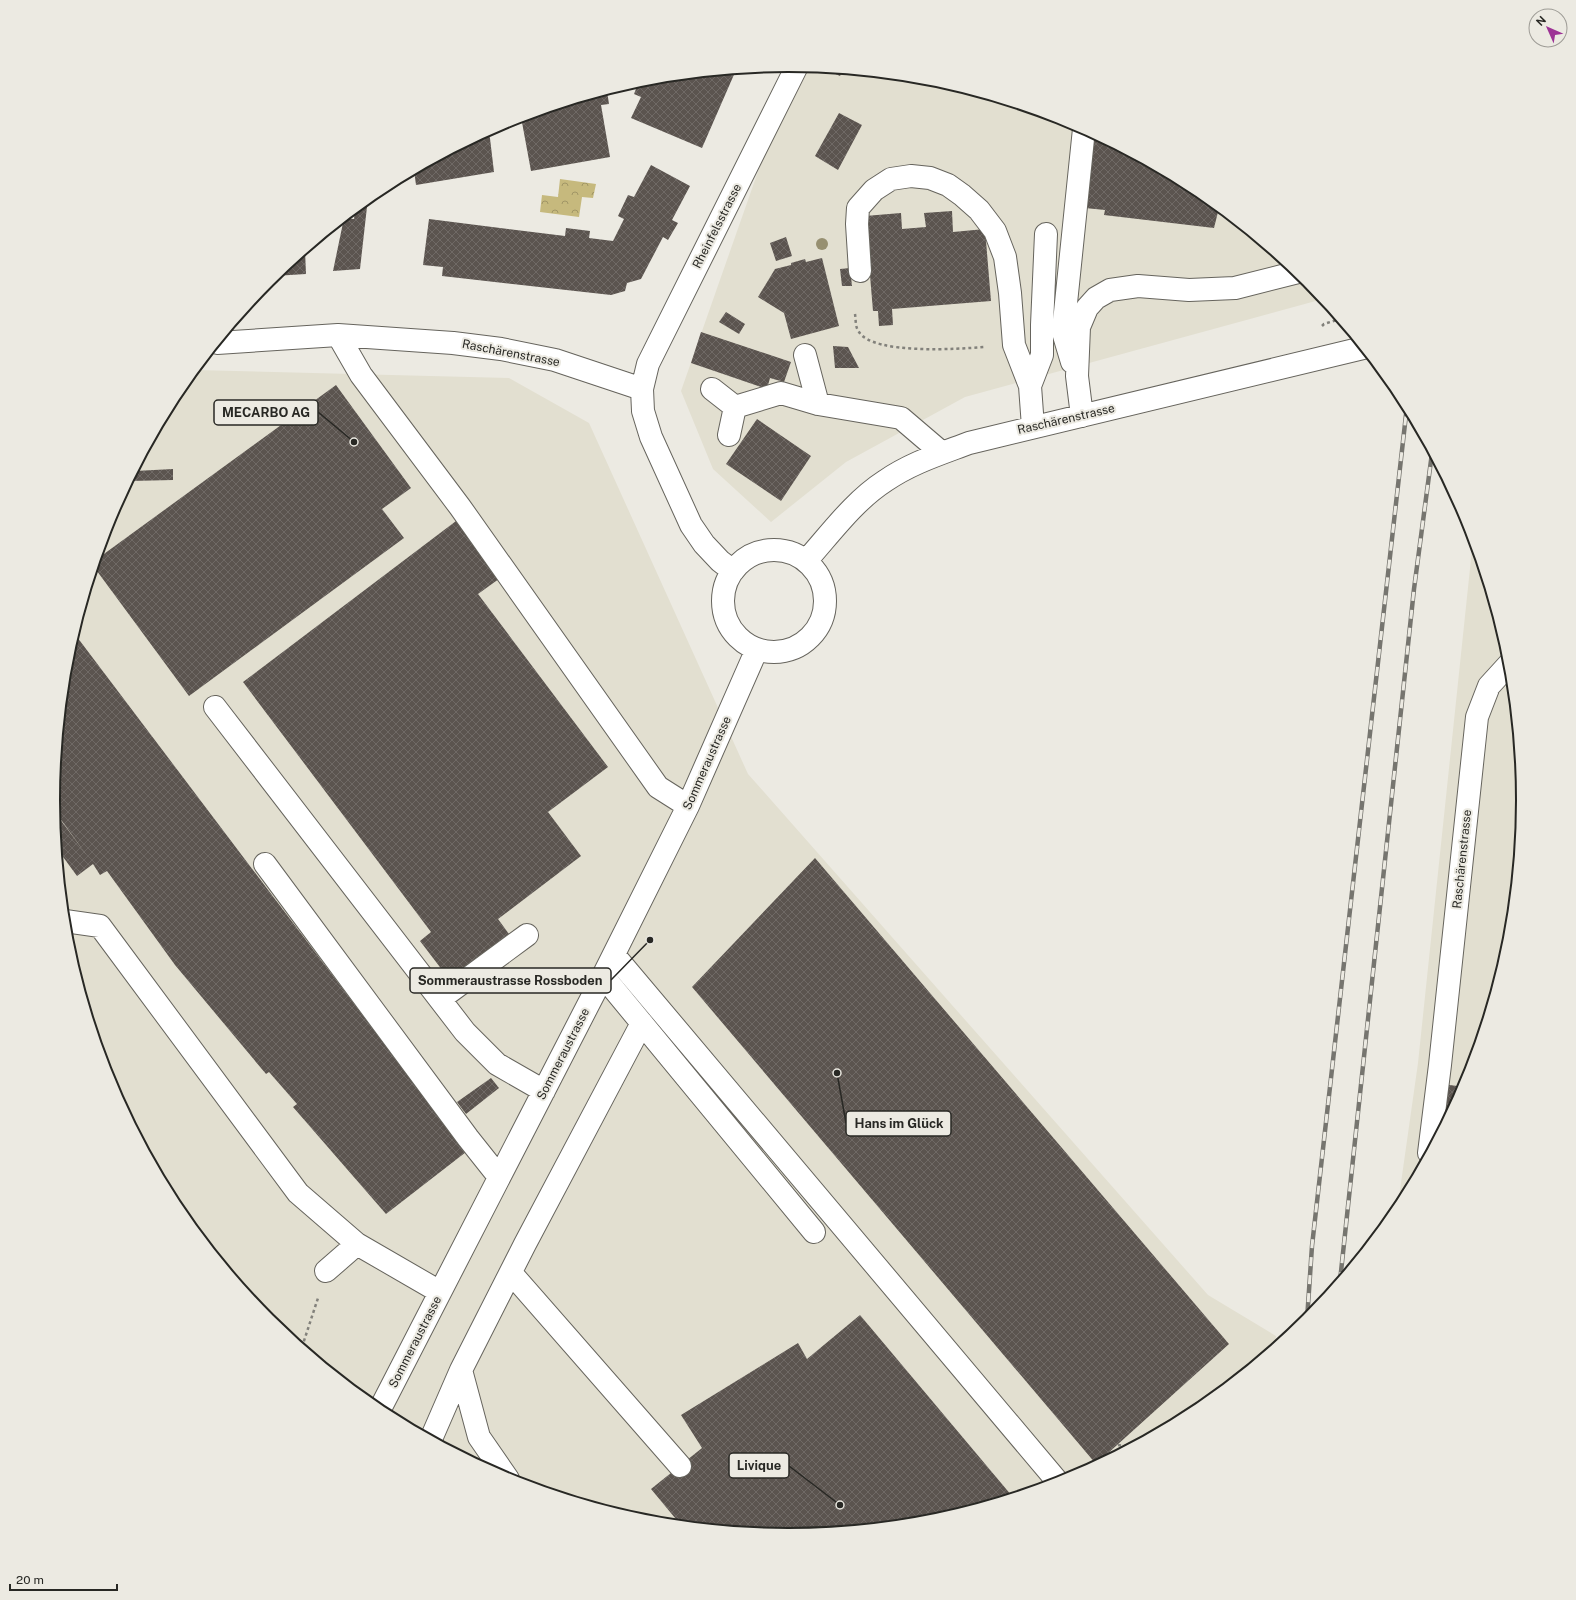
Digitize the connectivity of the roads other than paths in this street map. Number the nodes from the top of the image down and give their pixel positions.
1 (794, 72) edge
2 (1083, 135) edge
3 (1046, 234) dead end
4 (860, 271) dead end
5 (1291, 274) edge
6 (338, 335) junction
7 (222, 343) edge
8 (1359, 349) edge
9 (805, 355) dead end
10 (1077, 376) junction
11 (1030, 386) junction
12 (642, 389) junction
13 (712, 389) dead end
14 (818, 404) junction
15 (735, 407) junction
16 (1082, 416) junction
17 (1033, 427) junction
18 (729, 435) dead end
19 (942, 453) junction
20 (806, 561) junction
21 (733, 571) junction
22 (757, 649) junction
23 (1504, 669) edge
24 (216, 707) dead end
25 (688, 806) junction
26 (265, 864) dead end
27 (71, 922) edge
28 (527, 935) dead end
29 (614, 955) junction
30 (603, 976) junction
31 (440, 999) junction
32 (642, 1023) junction
33 (544, 1090) junction
34 (1430, 1141) edge
35 (499, 1177) junction
36 (814, 1232) dead end
37 (357, 1244) junction
38 (326, 1271) road end
39 (510, 1273) junction
40 (440, 1292) junction
41 (461, 1370) junction
42 (383, 1404) edge
43 (432, 1435) edge
44 (680, 1466) dead end
45 (501, 1469) edge
46 (1054, 1478) edge

1 - 12 street, Rheinfelsstrasse
2 - 10 street
3 - 11 street
4 - 11 street
5 - 10 street
6 - 7 street, Raschärenstrasse
6 - 12 street, Raschärenstrasse
6 - 25 street
8 - 16 street, Raschärenstrasse
9 - 14 street
10 - 16 street
11 - 17 street
12 - 21 street
13 - 15 street
14 - 15 street
14 - 19 street
15 - 18 street
16 - 17 street, Raschärenstrasse
17 - 19 street, Raschärenstrasse
19 - 20 street, Raschärenstrasse
20 - 21 street
20 - 22 street
21 - 22 street
22 - 25 street, Sommeraustrasse
23 - 34 street, Raschärenstrasse
24 - 31 street
25 - 29 street, Sommeraustrasse
26 - 35 street
27 - 37 street
28 - 31 street
29 - 30 street, Sommeraustrasse
29 - 46 street
30 - 32 street
30 - 33 street, Sommeraustrasse
31 - 33 street
32 - 36 street
32 - 39 street
33 - 35 street, Sommeraustrasse
35 - 40 street, Sommeraustrasse
37 - 38 street
37 - 40 street
39 - 41 street
39 - 44 street
40 - 42 street, Sommeraustrasse
41 - 43 street
41 - 45 street

